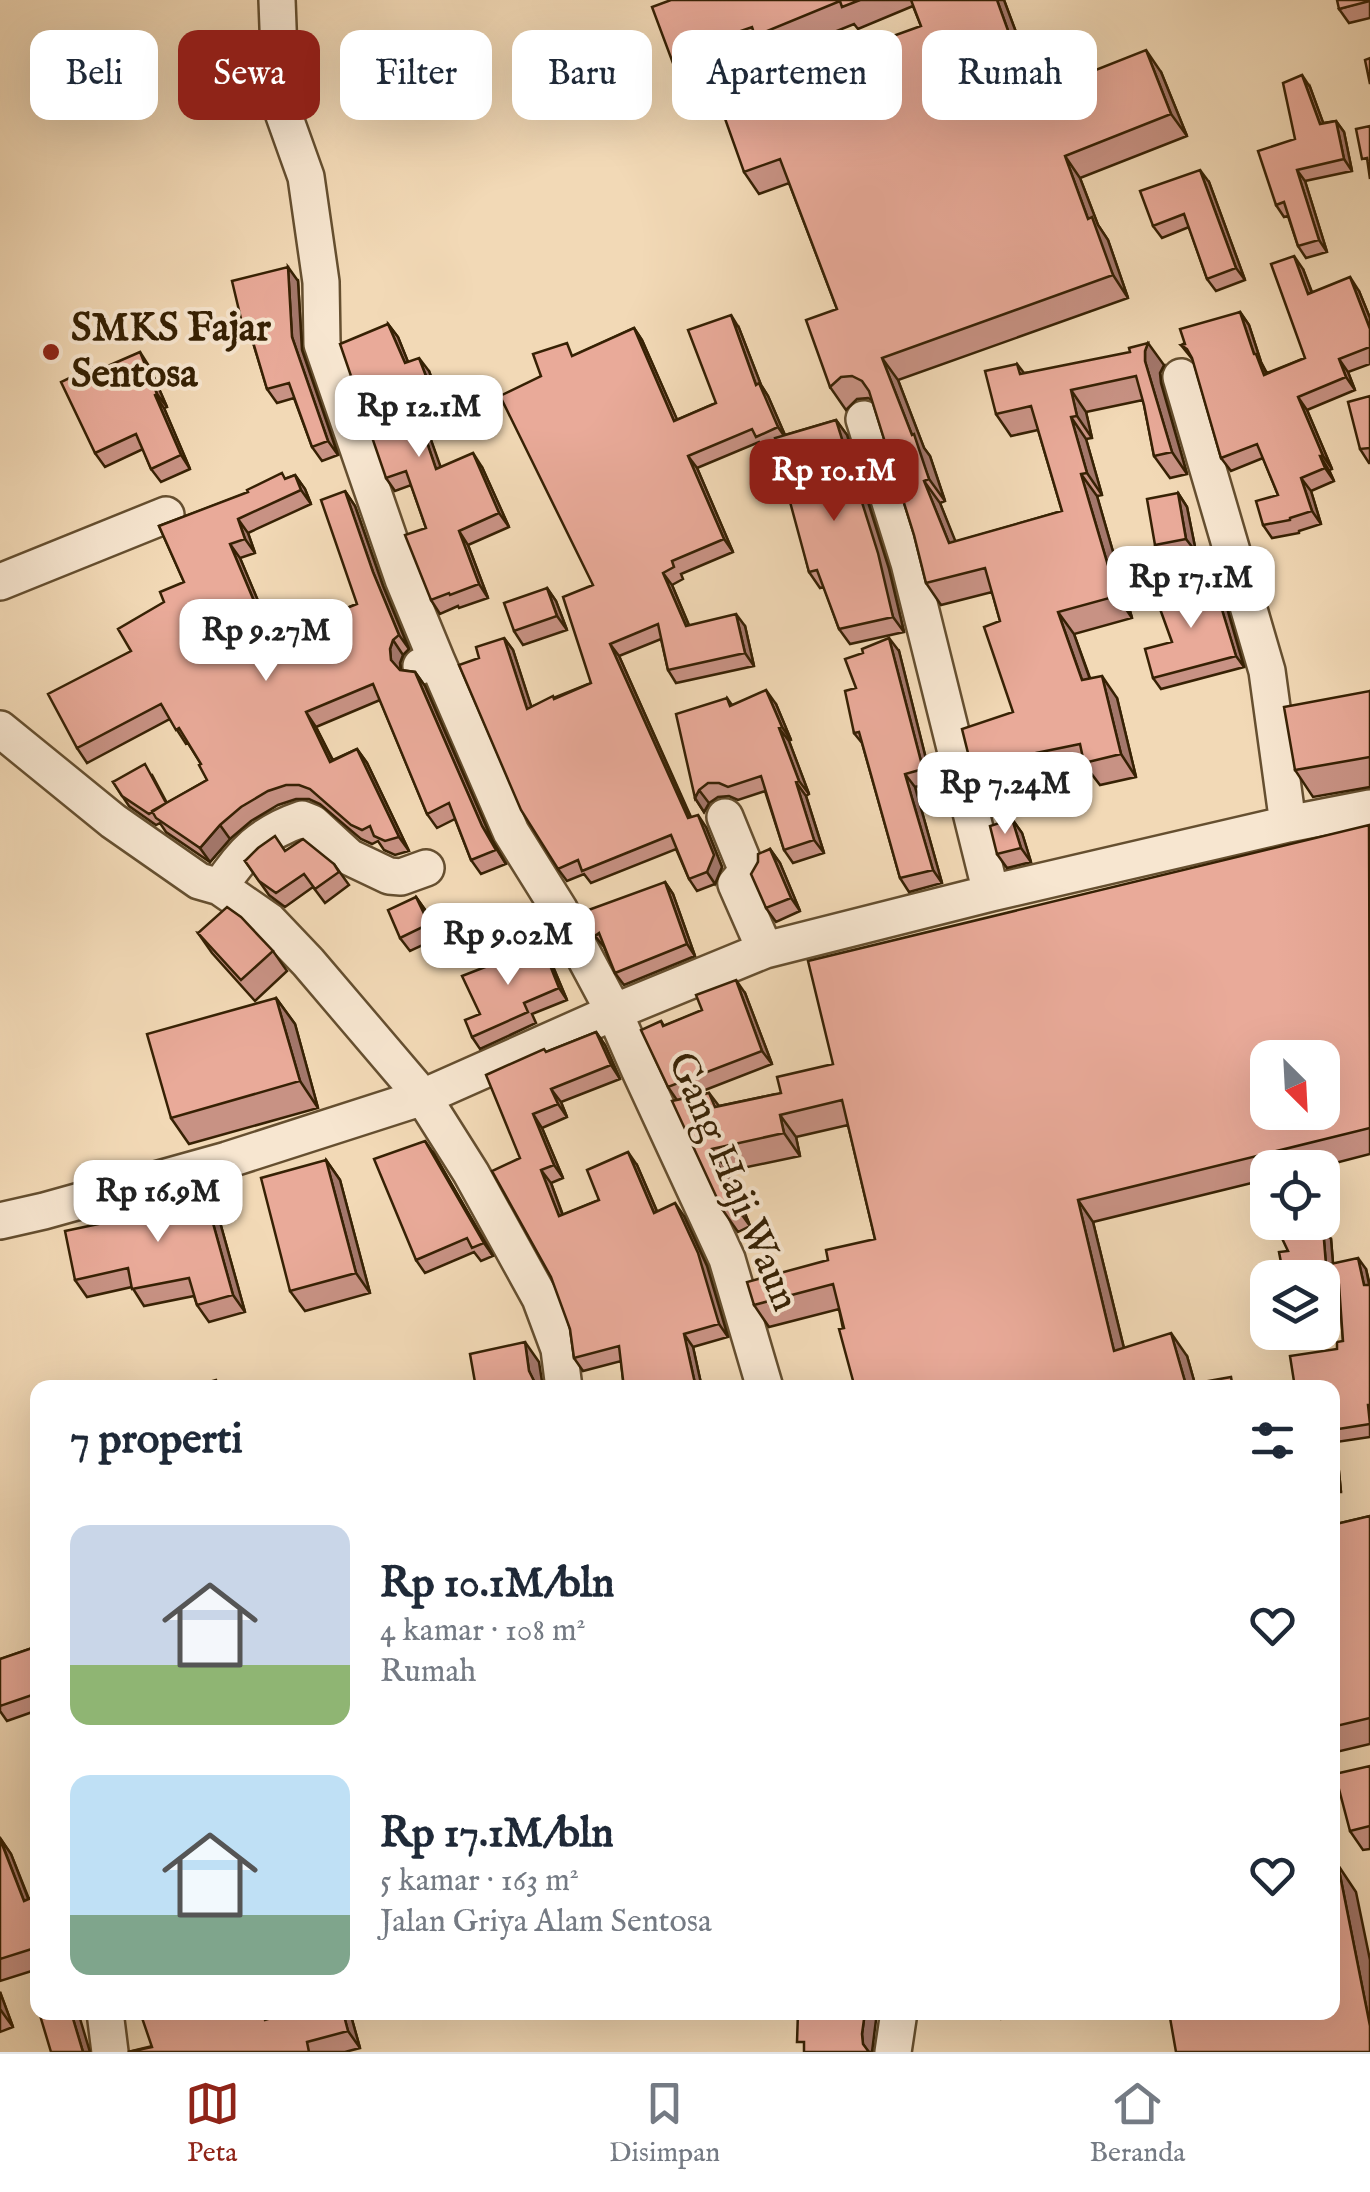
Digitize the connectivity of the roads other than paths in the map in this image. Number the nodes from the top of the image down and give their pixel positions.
1 (278, 0) edge
2 (1181, 377) dead end
3 (864, 419) dead end
4 (166, 516) dead end
5 (0, 582) edge
6 (0, 729) edge
7 (1370, 808) edge
8 (725, 818) dead end
9 (1288, 824) junction
10 (426, 868) dead end
11 (220, 887) junction
12 (991, 893) junction
13 (764, 950) junction
14 (614, 1012) junction
15 (423, 1097) junction
16 (0, 1221) edge
17 (563, 1380) edge
18 (763, 1380) edge
19 (106, 2020) edge
20 (898, 2020) edge
21 (110, 2052) edge
22 (894, 2052) edge

1 - 14 street, Gang Haji Waun
2 - 9 street
3 - 12 street
4 - 5 street
6 - 11 street
7 - 9 street
8 - 13 street
9 - 12 street
10 - 11 street
11 - 15 street
12 - 13 street
13 - 14 street
14 - 15 street
14 - 18 street, Gang Haji Waun
15 - 16 street
15 - 17 street
19 - 21 street
20 - 22 street

